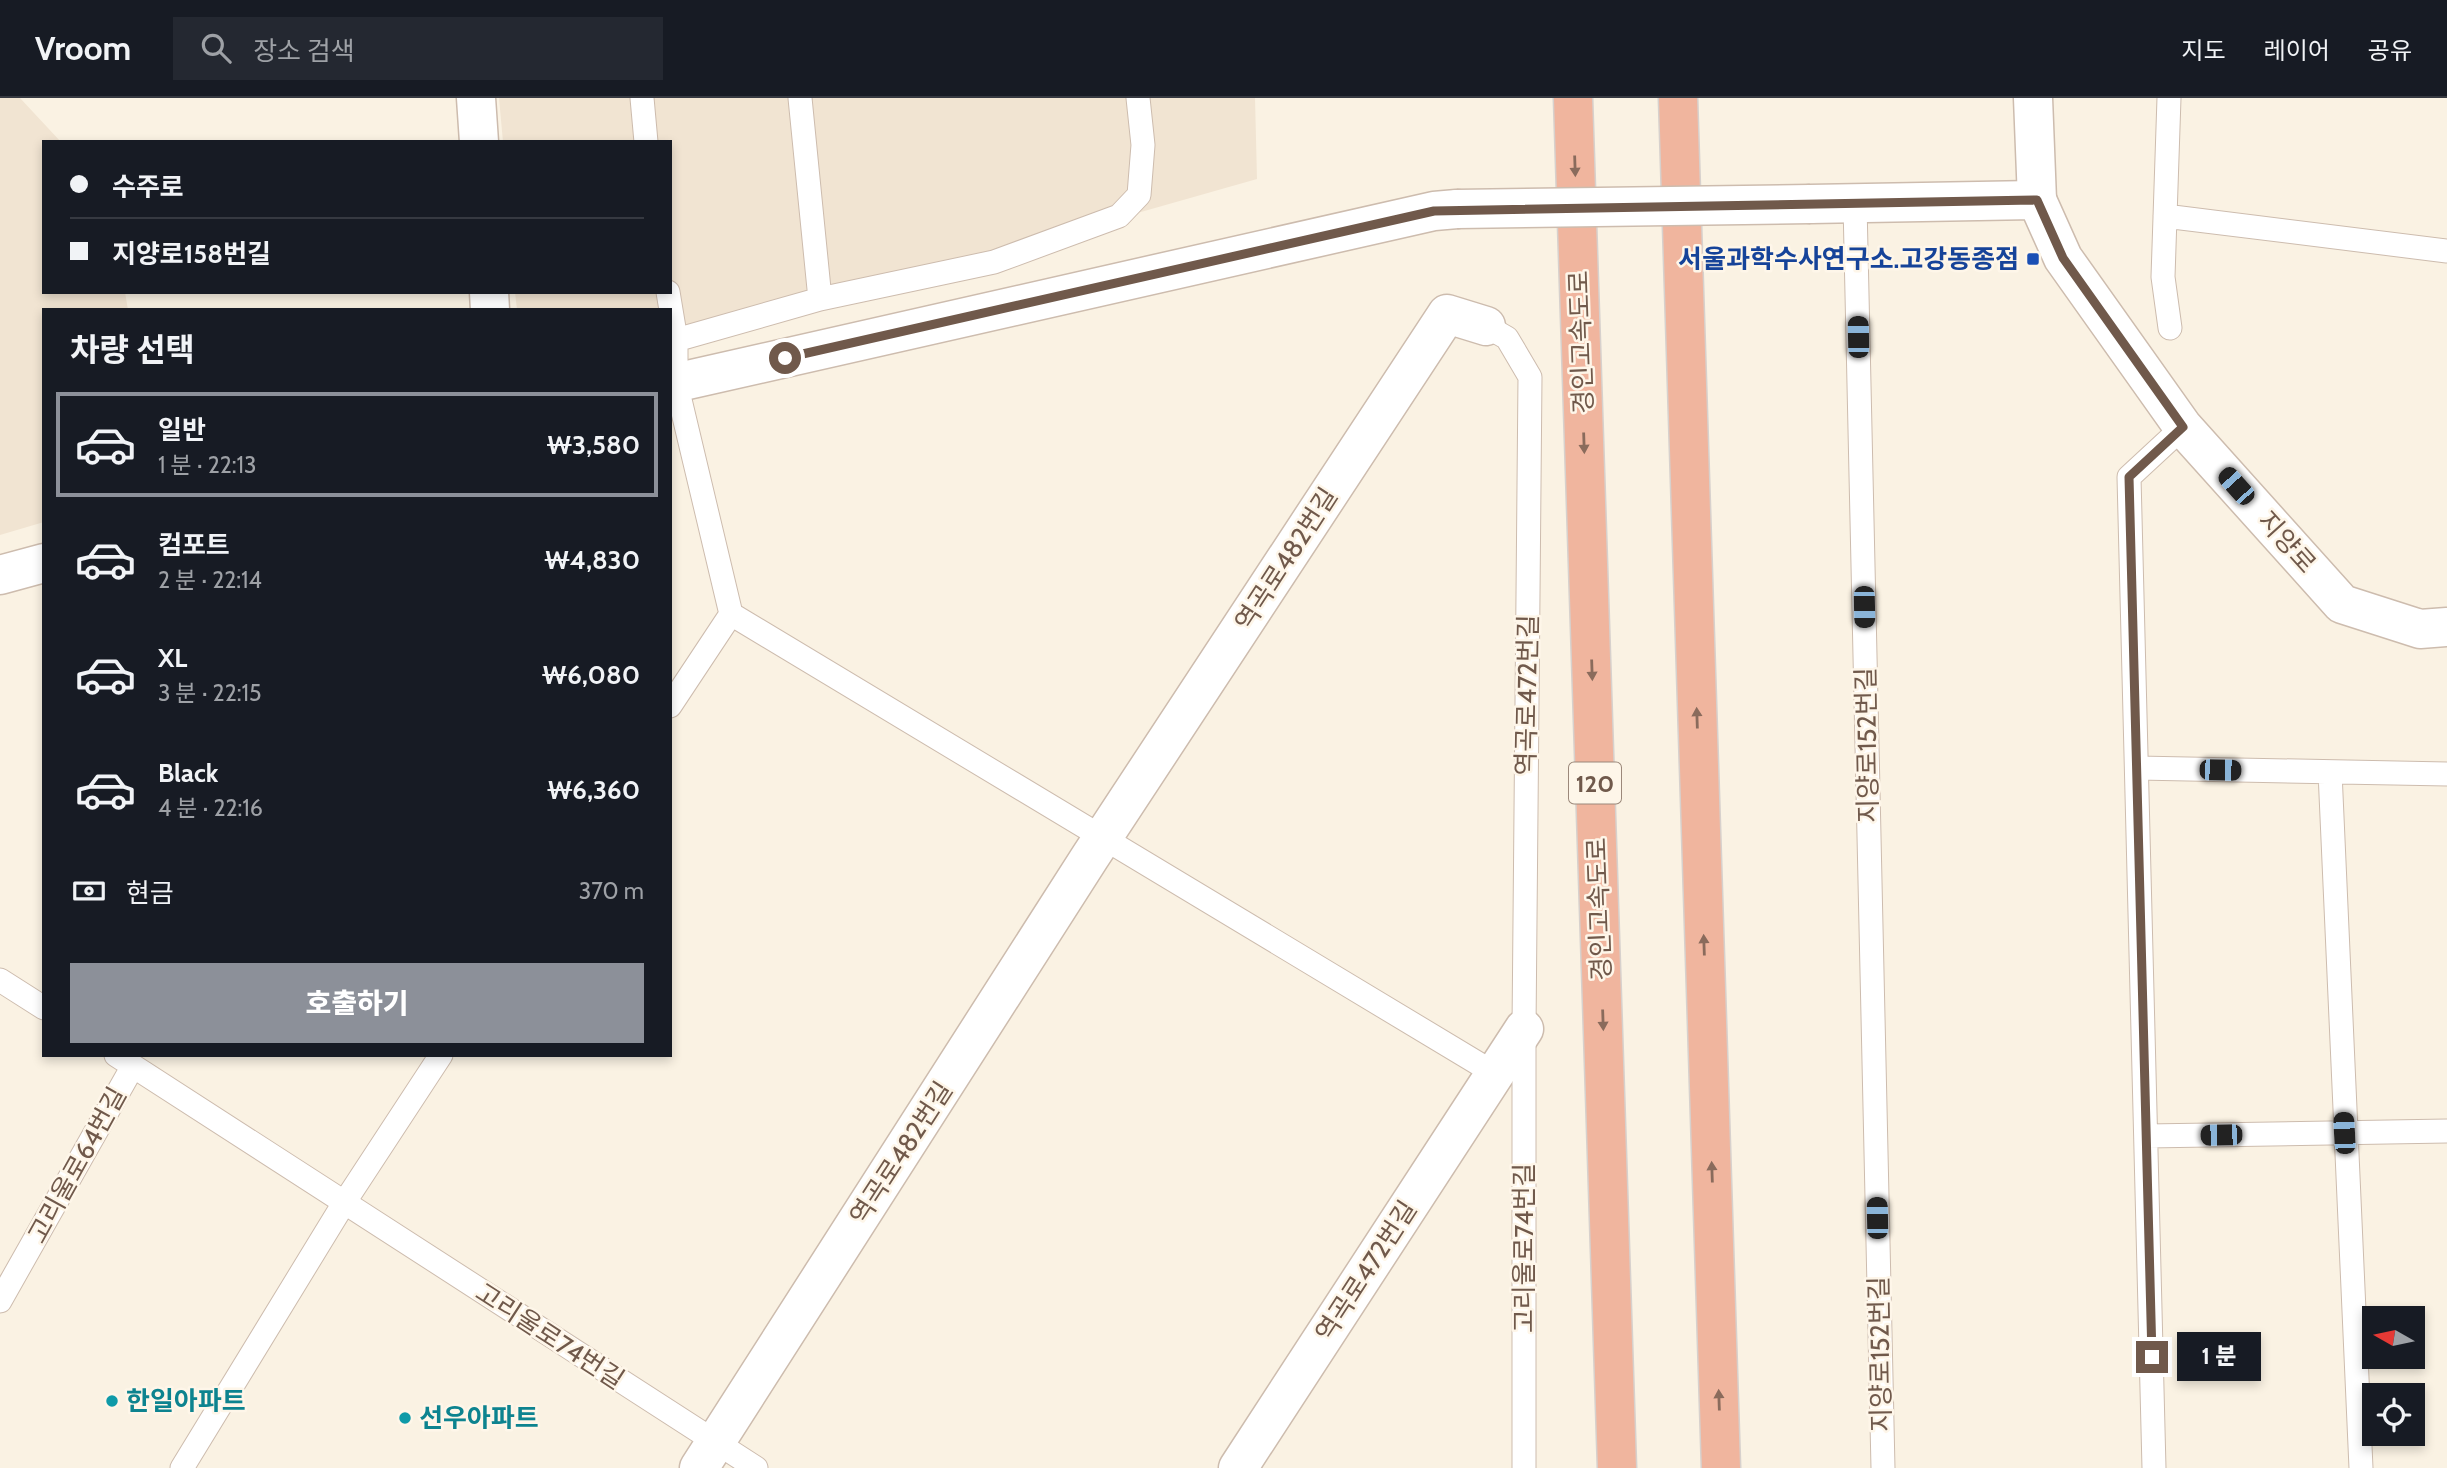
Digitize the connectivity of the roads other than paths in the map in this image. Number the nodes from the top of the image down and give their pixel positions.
1 (476, 98) edge
2 (642, 98) edge
3 (800, 98) edge
4 (1139, 98) edge
5 (1573, 98) edge
6 (1678, 98) edge
7 (2033, 98) edge
8 (2169, 98) edge
9 (479, 140) edge
10 (646, 140) edge
11 (2037, 200) junction
12 (1855, 204) junction
13 (2165, 216) junction
14 (2447, 251) edge
15 (820, 299) junction
16 (672, 316) edge
17 (1486, 326) joint
18 (2170, 328) dead end
19 (676, 340) junction
20 (673, 383) edge
21 (2183, 427) junction
22 (42, 563) edge
23 (0, 575) edge
24 (731, 614) junction
25 (2447, 627) edge
26 (672, 703) edge
27 (2138, 768) junction
28 (2330, 772) junction
29 (2447, 774) edge
30 (1103, 838) junction
31 (0, 980) edge
32 (42, 1008) edge
33 (1524, 1029) junction
34 (440, 1057) edge
35 (125, 1061) edge
36 (1494, 1073) junction
37 (2447, 1131) edge
38 (2344, 1133) junction
39 (2147, 1136) junction
40 (344, 1203) junction
41 (0, 1301) edge
42 (707, 1455) edge
43 (182, 1468) edge
44 (755, 1468) edge
45 (1238, 1468) edge
46 (1524, 1468) edge
47 (1617, 1468) edge
48 (1721, 1468) edge
49 (1883, 1468) edge
50 (2154, 1468) edge
51 (2361, 1468) edge

1 - 9 street
2 - 10 lane
3 - 15 lane
4 - 15 lane
5 -> 47 highway, 경인고속도로 / 120
48 -> 6 highway
7 - 11 street, 지양로
8 - 13 lane
11 - 12 street
11 - 21 street, 지양로
12 - 20 street, bridge
12 - 49 lane, 지양로152번길
13 - 14 lane
13 - 18 lane
15 - 19 lane
16 - 19 lane
17 - 30 street, 역곡로482번길
17 - 33 lane, 역곡로472번길
19 - 20 lane
20 - 24 lane
21 - 25 street, 지양로
21 - 27 lane
22 - 23 street
24 - 26 lane
24 - 30 lane
27 - 28 lane
27 - 39 lane
28 - 29 lane
28 - 38 lane
30 - 36 lane
30 - 42 street, 역곡로482번길
31 - 32 lane
33 - 36 street, 역곡로472번길
33 - 46 lane, 고리울로74번길
34 - 40 lane
35 - 40 lane, 고리울로74번길
35 - 41 lane, 고리울로64번길
36 - 45 street, 역곡로472번길
37 - 38 lane
38 - 39 lane
38 - 51 lane
39 - 50 lane
40 - 42 lane, 고리울로74번길
40 - 43 lane
42 - 44 lane, 고리울로74번길

